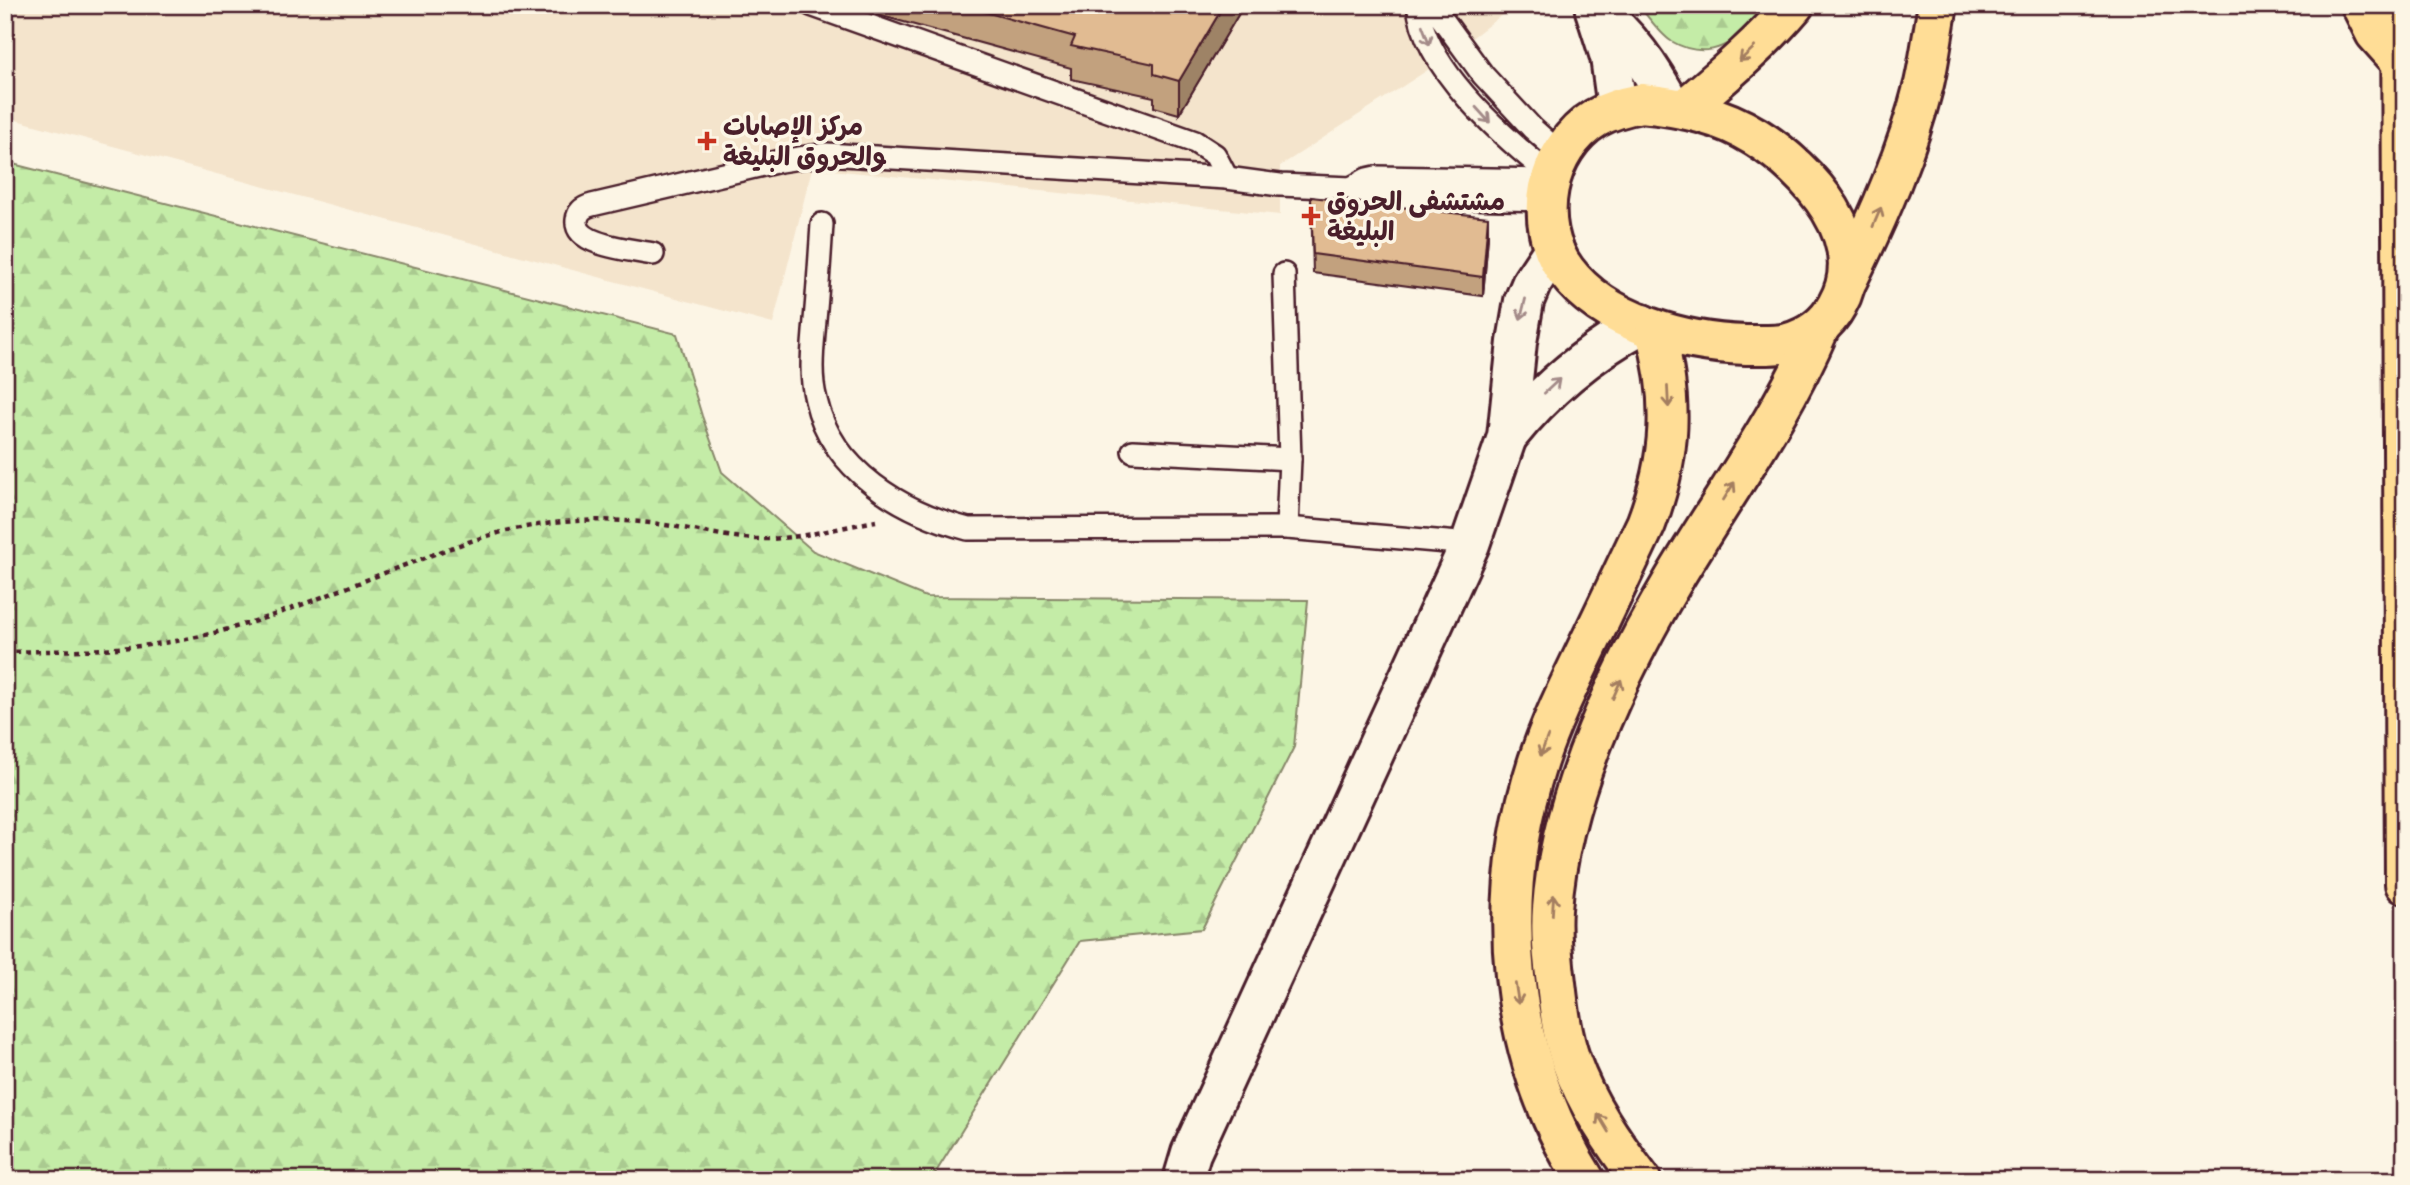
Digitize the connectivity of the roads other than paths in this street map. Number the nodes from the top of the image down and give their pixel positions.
1 (811, 5) edge
2 (1418, 5) edge
3 (1432, 5) edge
4 (1794, 5) edge
5 (1938, 5) edge
6 (2361, 5) edge
7 (2401, 5) edge
8 (1594, 7) edge
9 (2402, 63) junction
10 (1678, 107) junction
11 (1617, 108) junction
12 (1552, 177) junction
13 (1227, 178) junction
14 (822, 224) dead end
15 (1554, 249) junction
16 (653, 254) dead end
17 (1284, 274) dead end
18 (1848, 279) junction
19 (1649, 327) junction
20 (1820, 327) junction
21 (1507, 438) junction
22 (1133, 451) dead end
23 (1290, 459) junction
24 (1287, 528) junction
25 (1470, 544) junction
26 (2405, 884) edge
27 (1182, 1171) edge
28 (1585, 1180) edge
29 (1641, 1180) edge

1 - 13 lane
2 -> 12 lane
3 - 12 lane
4 -> 10 highway
18 -> 5 highway
6 - 9 highway
7 - 9 highway
8 - 10 street
8 - 11 street
9 - 26 highway
10 - 11 highway
10 - 18 highway
11 - 12 highway
12 - 13 lane
12 - 15 highway
13 - 16 lane
14 - 24 lane
15 - 19 highway
15 -> 21 street
17 - 23 lane
18 - 20 highway
19 - 20 highway
21 -> 19 street
19 -> 28 highway
29 -> 20 highway
21 - 25 street
22 - 23 lane
23 - 24 lane
24 - 25 lane
25 - 27 street

